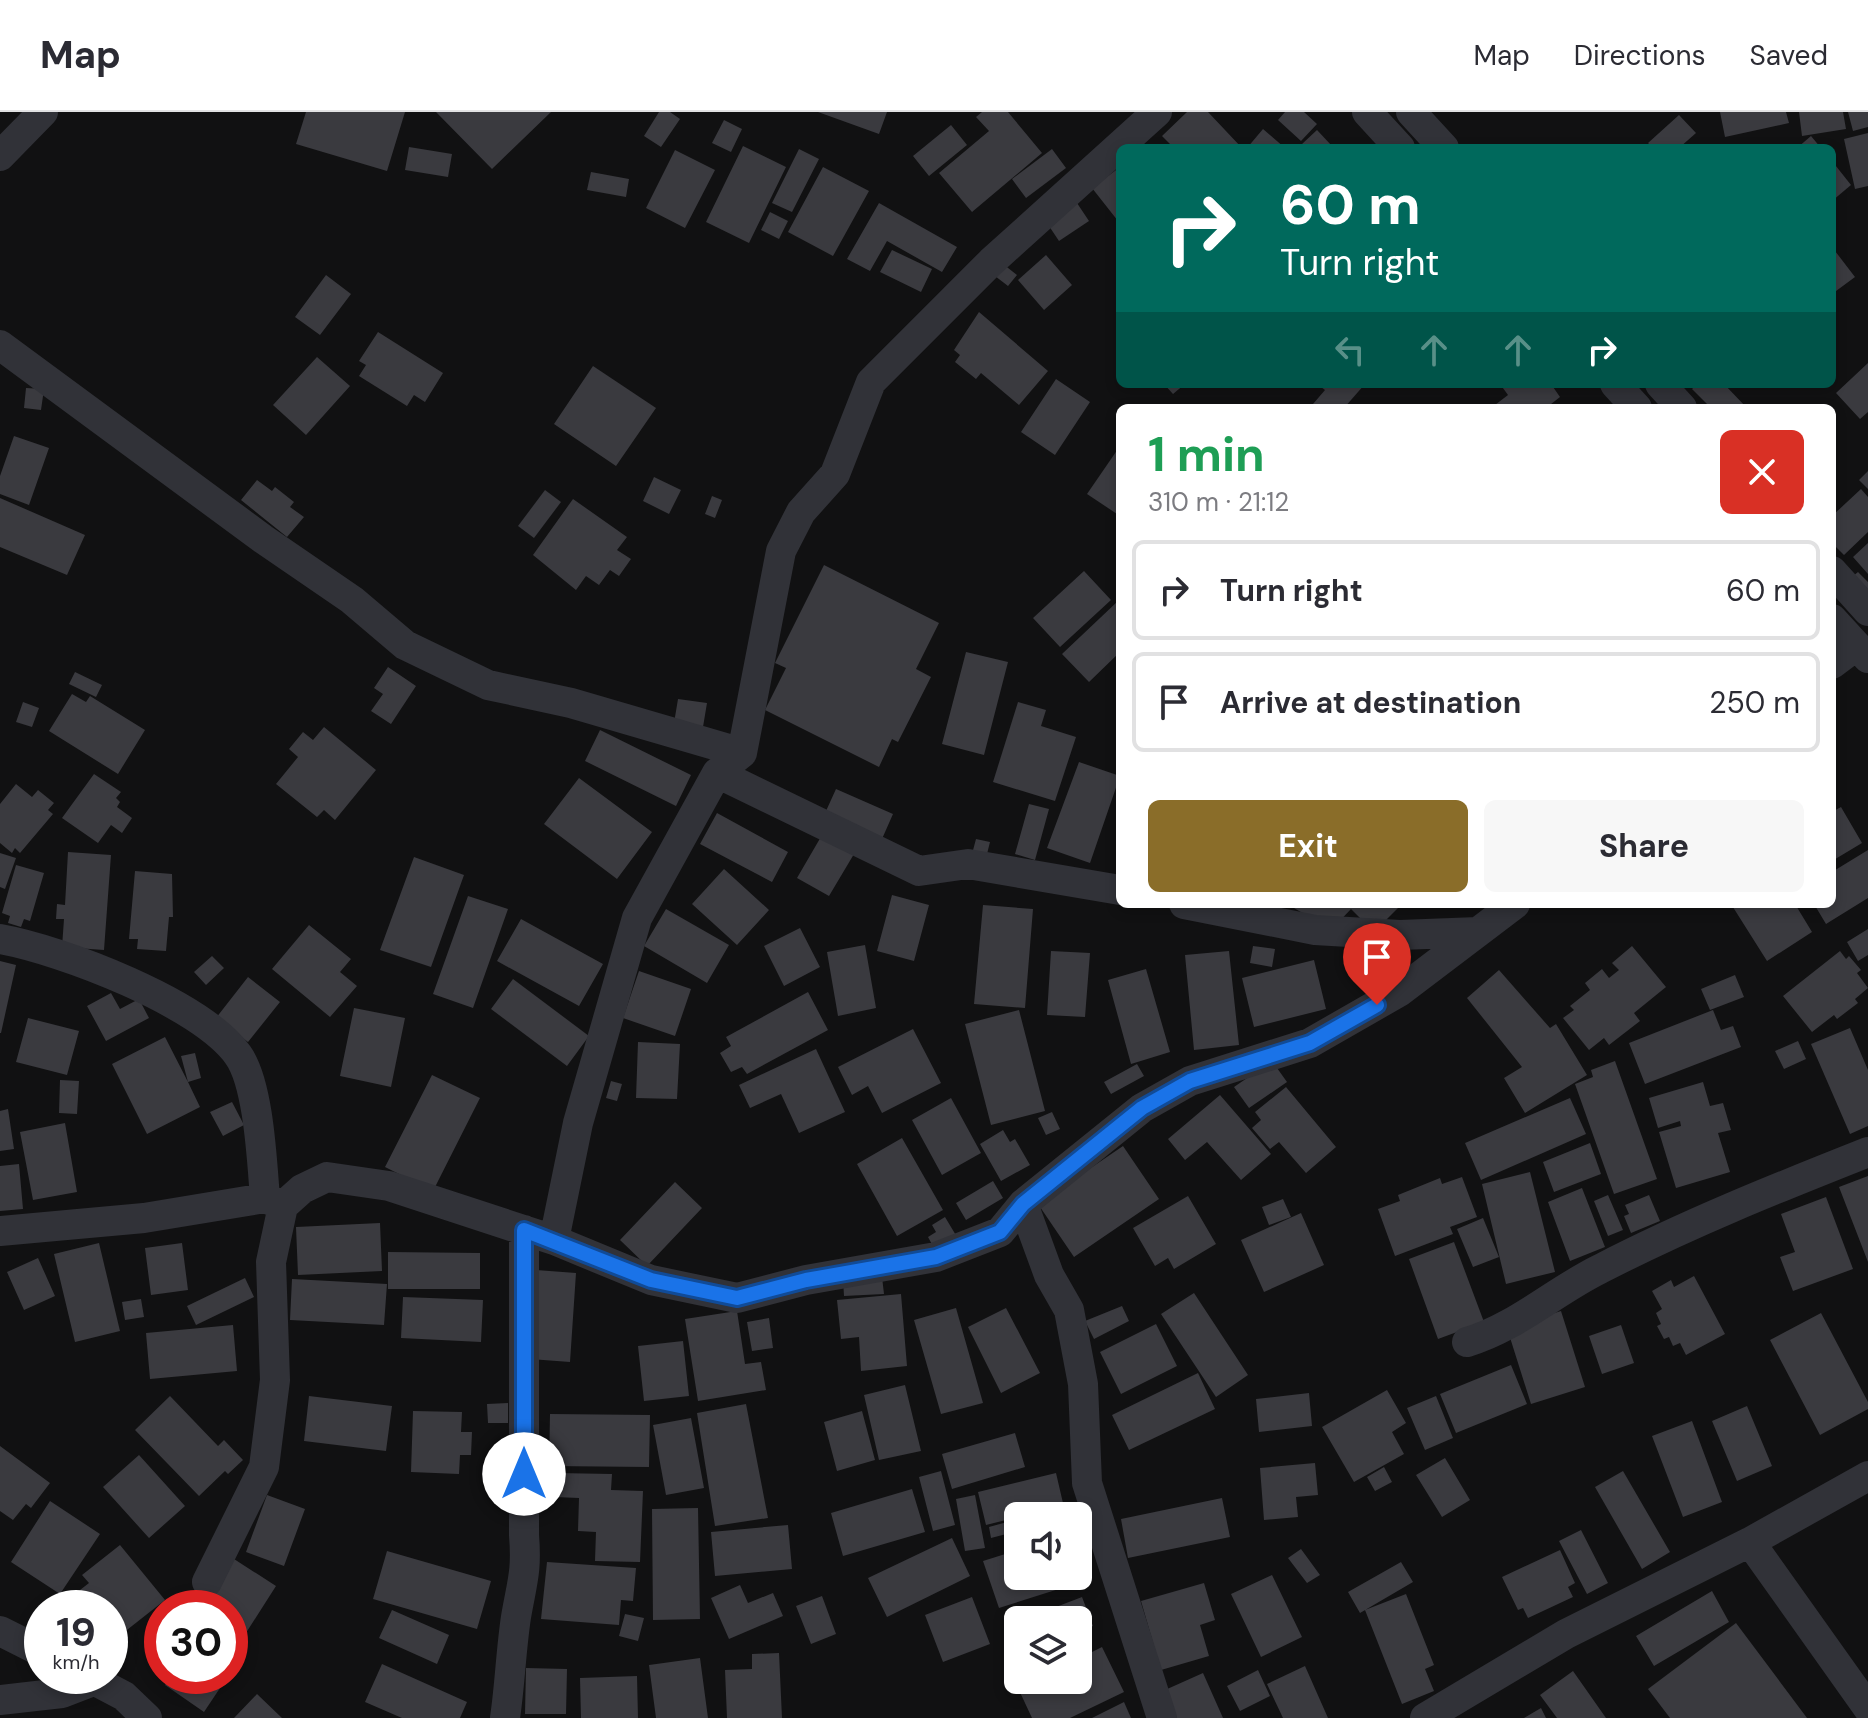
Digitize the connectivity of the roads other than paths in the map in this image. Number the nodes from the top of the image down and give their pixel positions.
1 (43, 112) edge
2 (1157, 112) edge
3 (1367, 112) edge
4 (1411, 112) edge
5 (1122, 144) edge
6 (1396, 144) edge
7 (1440, 144) edge
8 (1116, 149) edge
9 (0, 156) edge
10 (0, 345) edge
11 (1619, 388) edge
12 (1664, 388) edge
13 (1633, 404) edge
14 (1678, 404) edge
15 (1836, 575) edge
16 (1868, 611) edge
17 (1836, 623) edge
18 (1862, 652) edge
19 (1836, 662) edge
20 (742, 753) junction
21 (717, 773) junction
22 (1116, 889) edge
23 (1204, 908) edge
24 (1510, 908) edge
25 (1478, 932) junction
26 (0, 939) edge
27 (1868, 1152) edge
28 (274, 1202) junction
29 (1023, 1204) junction
30 (524, 1230) junction
31 (0, 1231) edge
32 (554, 1240) junction
33 (1467, 1342) dead end
34 (1868, 1476) edge
35 (1750, 1542) junction
36 (207, 1582) dead end
37 (0, 1631) edge
38 (24, 1643) edge
39 (53, 1694) edge
40 (120, 1694) edge
41 (0, 1700) edge
42 (1868, 1708) edge
43 (147, 1718) edge
44 (505, 1718) edge
45 (1162, 1718) edge
46 (1425, 1718) edge

1 - 9 street
2 - 5 street
3 - 6 street
4 - 7 street
8 - 20 street
10 - 20 street
11 - 13 street
12 - 14 street
15 - 16 street
17 - 18 street
18 - 19 street
20 - 21 street
21 - 22 street
21 - 32 street
23 - 25 street
24 - 25 street
25 - 29 street
26 - 28 street
27 - 33 street
28 - 30 street
28 - 31 street
28 - 36 street
29 - 32 street
29 - 45 street
30 - 32 street
30 - 44 street
34 - 35 street
35 - 42 street
35 - 46 street
37 - 38 street
39 - 41 street
40 - 43 street

